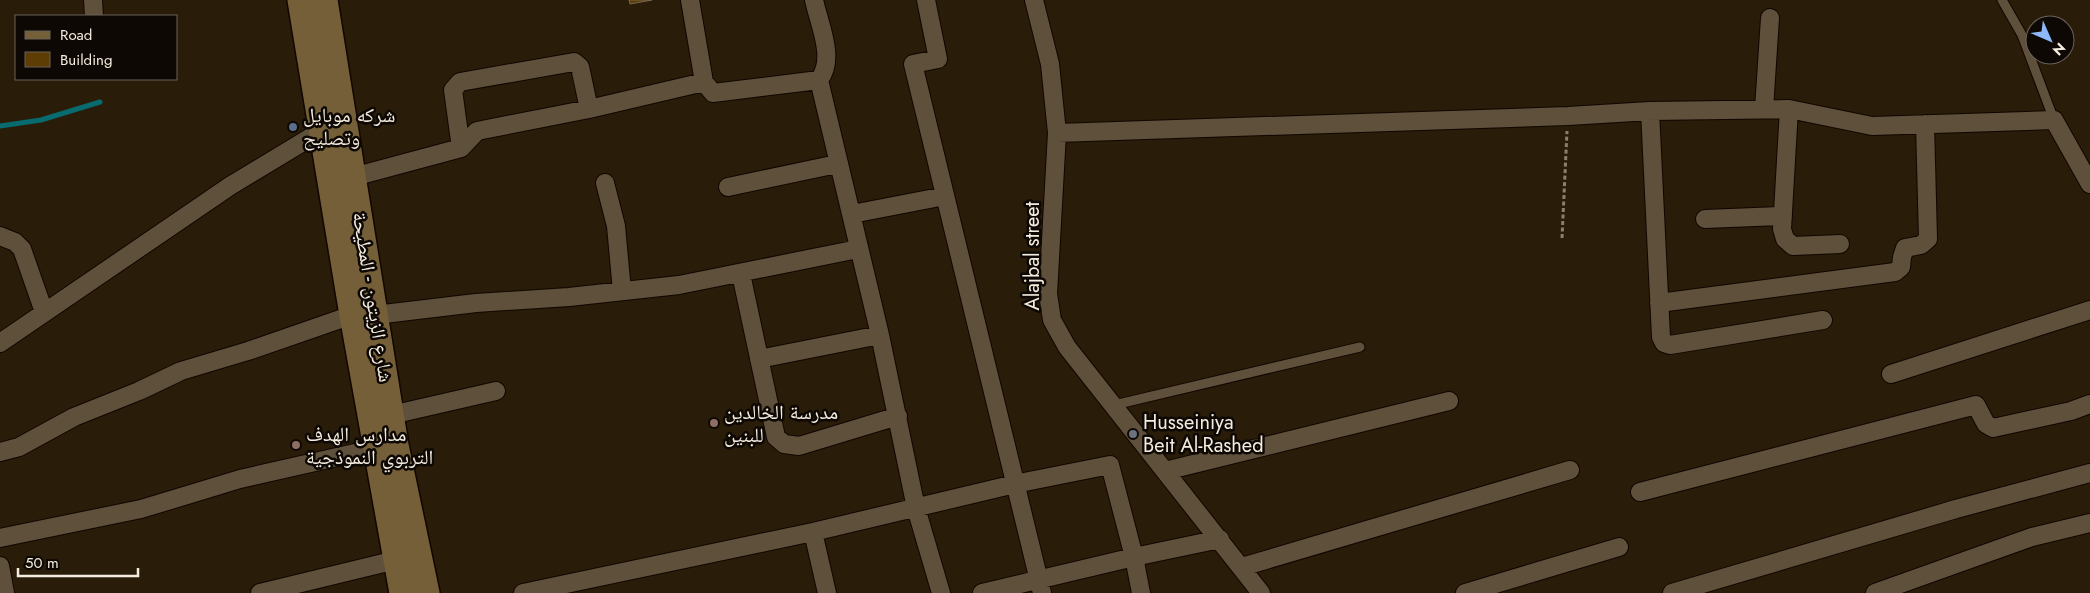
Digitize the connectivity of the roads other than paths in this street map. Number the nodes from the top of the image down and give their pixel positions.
1 (92, 0) edge
2 (300, 0) edge
3 (325, 0) edge
4 (690, 0) edge
5 (814, 0) edge
6 (926, 0) edge
7 (1034, 0) edge
8 (2002, 0) edge
9 (94, 15) edge
10 (1770, 18) dead end
11 (819, 80) junction
12 (704, 82) junction
13 (589, 109) junction
14 (1789, 109) junction
15 (1764, 110) junction
16 (1650, 111) junction
17 (2054, 120) junction
18 (1924, 124) junction
19 (322, 131) junction
20 (1057, 133) junction
21 (461, 148) junction
22 (838, 164) junction
23 (353, 177) junction
24 (605, 183) dead end
25 (2090, 184) edge
26 (728, 187) dead end
27 (945, 196) junction
28 (852, 214) junction
29 (1783, 216) junction
30 (1705, 219) dead end
31 (0, 236) edge
32 (1840, 244) dead end
33 (858, 249) junction
34 (741, 274) junction
35 (622, 291) junction
36 (1659, 303) junction
37 (2090, 310) edge
38 (44, 312) junction
39 (364, 315) junction
40 (1823, 320) dead end
41 (880, 335) junction
42 (0, 343) edge
43 (1360, 347) dead end
44 (759, 359) junction
45 (1891, 374) dead end
46 (496, 391) dead end
47 (1450, 401) dead end
48 (2090, 404) edge
49 (1114, 405) junction
50 (391, 415) junction
51 (898, 416) junction
52 (377, 448) junction
53 (0, 452) edge
54 (1570, 470) dead end
55 (1166, 471) junction
56 (2090, 473) edge
57 (1015, 484) junction
58 (1640, 492) dead end
59 (916, 508) junction
60 (2090, 523) edge
61 (812, 532) junction
62 (0, 538) edge
63 (1220, 540) junction
64 (1619, 547) dead end
65 (1134, 557) junction
66 (396, 560) junction
67 (0, 566) edge
68 (1242, 567) junction
69 (1040, 587) edge
70 (6, 593) edge
71 (260, 593) edge
72 (402, 593) edge
73 (427, 593) edge
74 (523, 593) edge
75 (827, 593) edge
76 (941, 593) edge
77 (982, 593) edge
78 (1141, 593) edge
79 (1261, 593) edge
80 (1465, 593) edge
81 (1672, 593) edge
82 (1876, 593) edge

1 - 9 street
2 - 19 main road, شارع الزيتون - المطيحة
3 - 23 main road, شارع الزيتون - المطيحة
4 - 12 street
5 - 11 street
6 - 27 street
7 - 20 street, Alajbal street
8 - 17 lane
10 - 15 street
11 - 12 street
11 - 22 street
12 - 13 street
13 - 21 street
13 - 21 street
14 - 15 street
14 - 18 street
14 - 29 street
15 - 16 street
16 - 20 street
16 - 36 street
17 - 18 street
17 - 25 street
18 - 36 street
19 - 38 street
19 - 39 main road, شارع الزيتون - المطيحة
20 - 49 street, Alajbal street
21 - 23 street
22 - 26 street
22 - 28 street
23 - 39 main road, شارع الزيتون - المطيحة
24 - 35 street
27 - 28 street
27 - 57 street
28 - 33 street
29 - 30 street
29 - 32 street
31 - 38 street
33 - 34 street
33 - 41 street
34 - 35 street
34 - 44 street
35 - 39 street
36 - 40 street
37 - 45 street
38 - 42 street
39 - 50 main road, شارع الزيتون - المطيحة
39 - 52 main road, شارع الزيتون - المطيحة
39 - 53 street
41 - 44 street
41 - 51 street
43 - 49 lane
44 - 51 street
46 - 50 street
47 - 55 street
48 - 58 street
49 - 55 street, Alajbal street
50 - 73 main road, شارع الزيتون - المطيحة
51 - 59 street
52 - 62 street
52 - 66 main road, شارع الزيتون - المطيحة
54 - 68 street
55 - 63 street, Alajbal street
56 - 81 street
57 - 59 street
57 - 65 street
57 - 69 street
59 - 61 street
59 - 76 street
60 - 82 street
61 - 74 street
61 - 75 street
63 - 65 street
63 - 68 street, Alajbal street
64 - 80 street
65 - 69 street
65 - 78 street
66 - 71 street
66 - 72 main road, شارع الزيتون - المطيحة
67 - 70 street
68 - 79 street, Alajbal street
69 - 77 street

